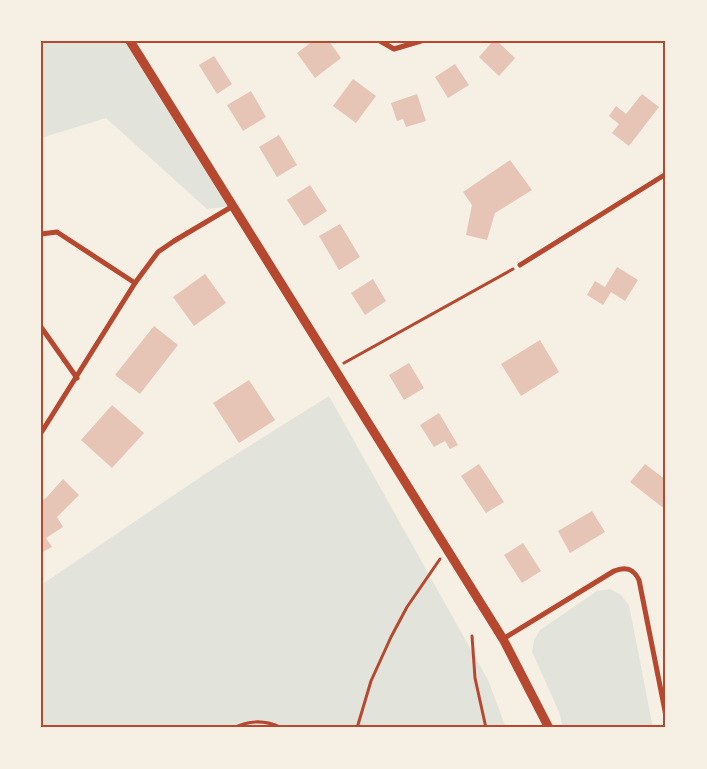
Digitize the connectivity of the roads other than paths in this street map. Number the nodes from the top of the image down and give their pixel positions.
1 (130, 41) edge
2 (380, 41) edge
3 (421, 41) edge
4 (666, 174) edge
5 (233, 206) junction
6 (41, 234) edge
7 (520, 265) road end
8 (135, 283) junction
9 (41, 327) edge
10 (77, 378) junction
11 (41, 433) edge
12 (503, 639) junction
13 (666, 716) edge
14 (549, 728) edge

1 - 5 street
2 - 3 street
4 - 7 street
5 - 8 street
5 - 12 street
6 - 8 street
8 - 10 street
9 - 10 street
10 - 11 street
12 - 13 street
12 - 14 street

